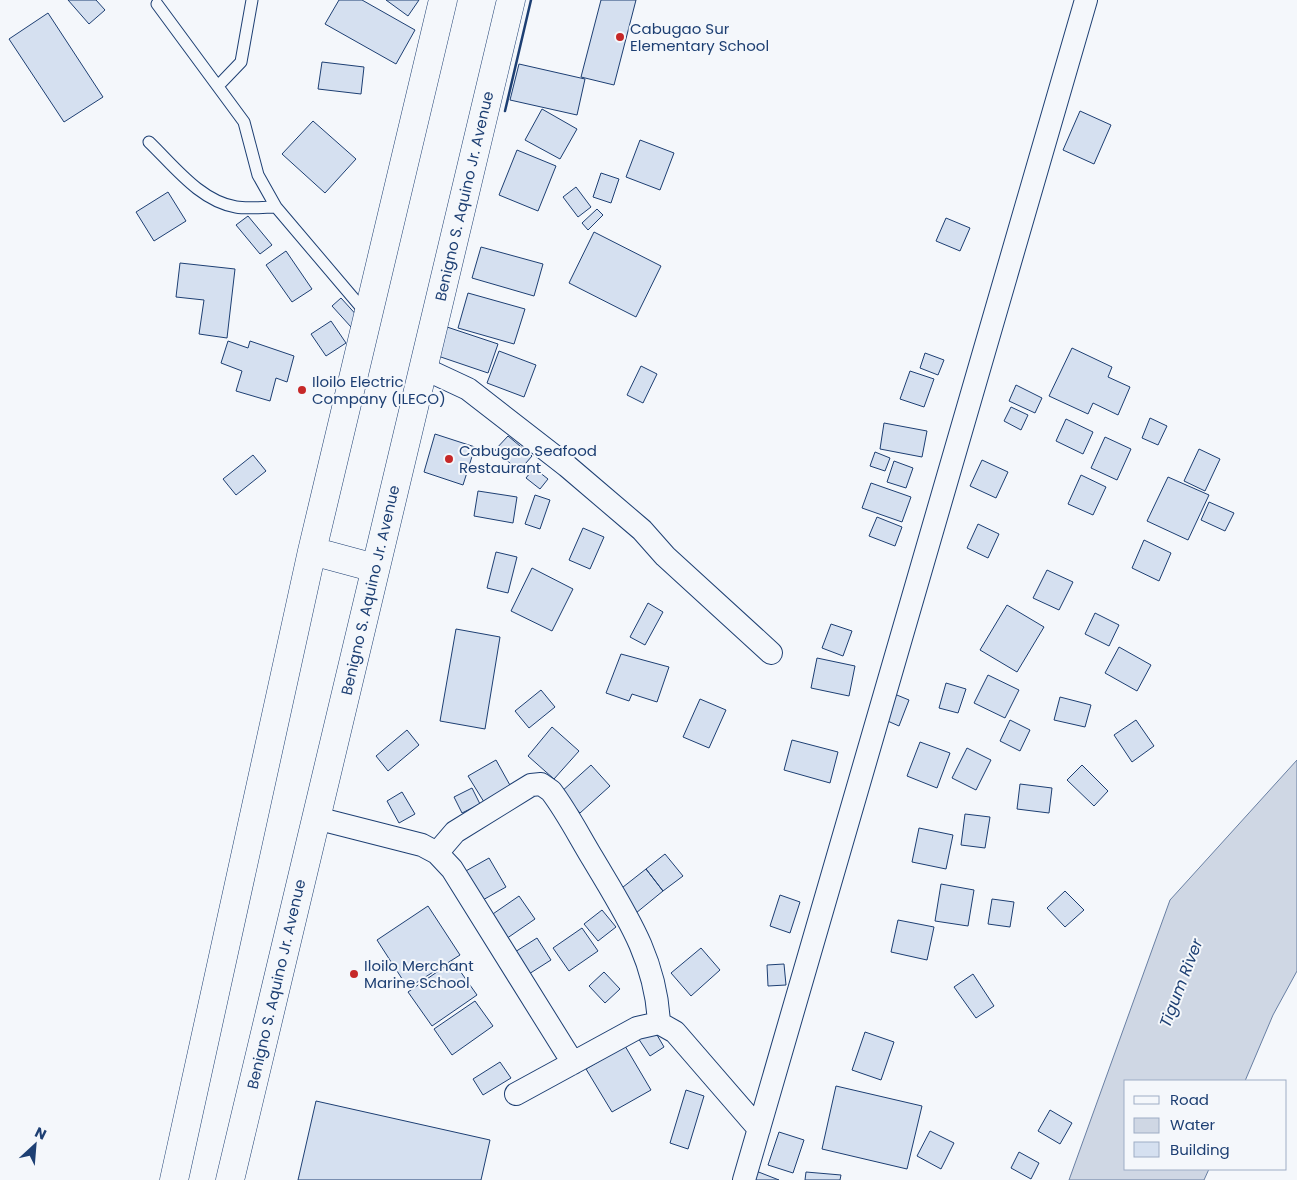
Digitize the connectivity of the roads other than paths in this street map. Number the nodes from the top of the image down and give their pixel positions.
1 (252, 0) edge
2 (443, 0) edge
3 (511, 0) edge
4 (1086, 0) edge
5 (158, 4) dead end
6 (218, 86) junction
7 (149, 142) dead end
8 (276, 207) junction
9 (368, 316) junction
10 (423, 368) junction
11 (312, 551) junction
12 (376, 568) junction
13 (771, 653) dead end
14 (316, 818) junction
15 (437, 853) junction
16 (658, 1023) junction
17 (573, 1063) junction
18 (516, 1094) dead end
19 (759, 1129) junction
20 (174, 1180) edge
21 (230, 1180) edge
22 (744, 1180) edge

1 - 6 lane
2 - 9 main road
3 - 10 main road, Benigno S. Aquino Jr. Avenue
4 - 19 street
5 - 6 lane
6 - 8 lane
7 - 8 lane
8 - 9 lane
9 - 11 main road
10 - 12 main road, Benigno S. Aquino Jr. Avenue
10 - 13 street
11 - 12 main road
11 - 20 main road
12 - 14 main road, Benigno S. Aquino Jr. Avenue
14 - 15 street
14 - 21 main road, Benigno S. Aquino Jr. Avenue
15 - 16 street
15 - 17 street
16 - 17 street
16 - 19 street
17 - 18 street
19 - 22 street

